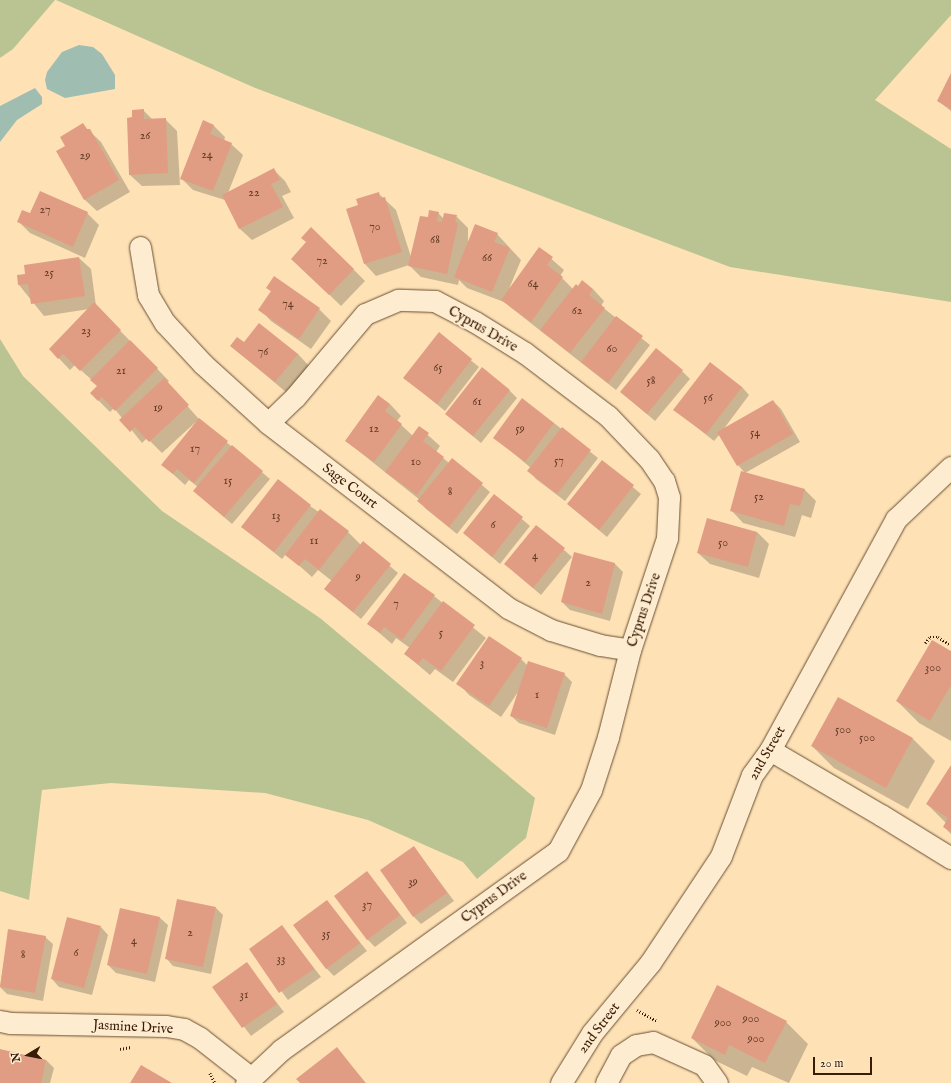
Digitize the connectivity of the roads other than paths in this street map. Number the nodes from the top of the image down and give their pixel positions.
1 (140, 247) dead end
2 (268, 423) junction
3 (951, 467) edge
4 (630, 650) junction
5 (770, 750) junction
6 (951, 858) edge
7 (0, 1021) edge
8 (249, 1080) edge
9 (561, 1083) edge
10 (606, 1083) edge
11 (717, 1083) edge

1 - 2 street, Sage Court
2 - 4 street, Sage Court
2 - 4 street, Cyprus Drive
3 - 5 street, 2nd Street
4 - 8 street, Cyprus Drive
5 - 6 street
5 - 9 street, 2nd Street
7 - 8 street, Jasmine Drive
10 - 11 street

